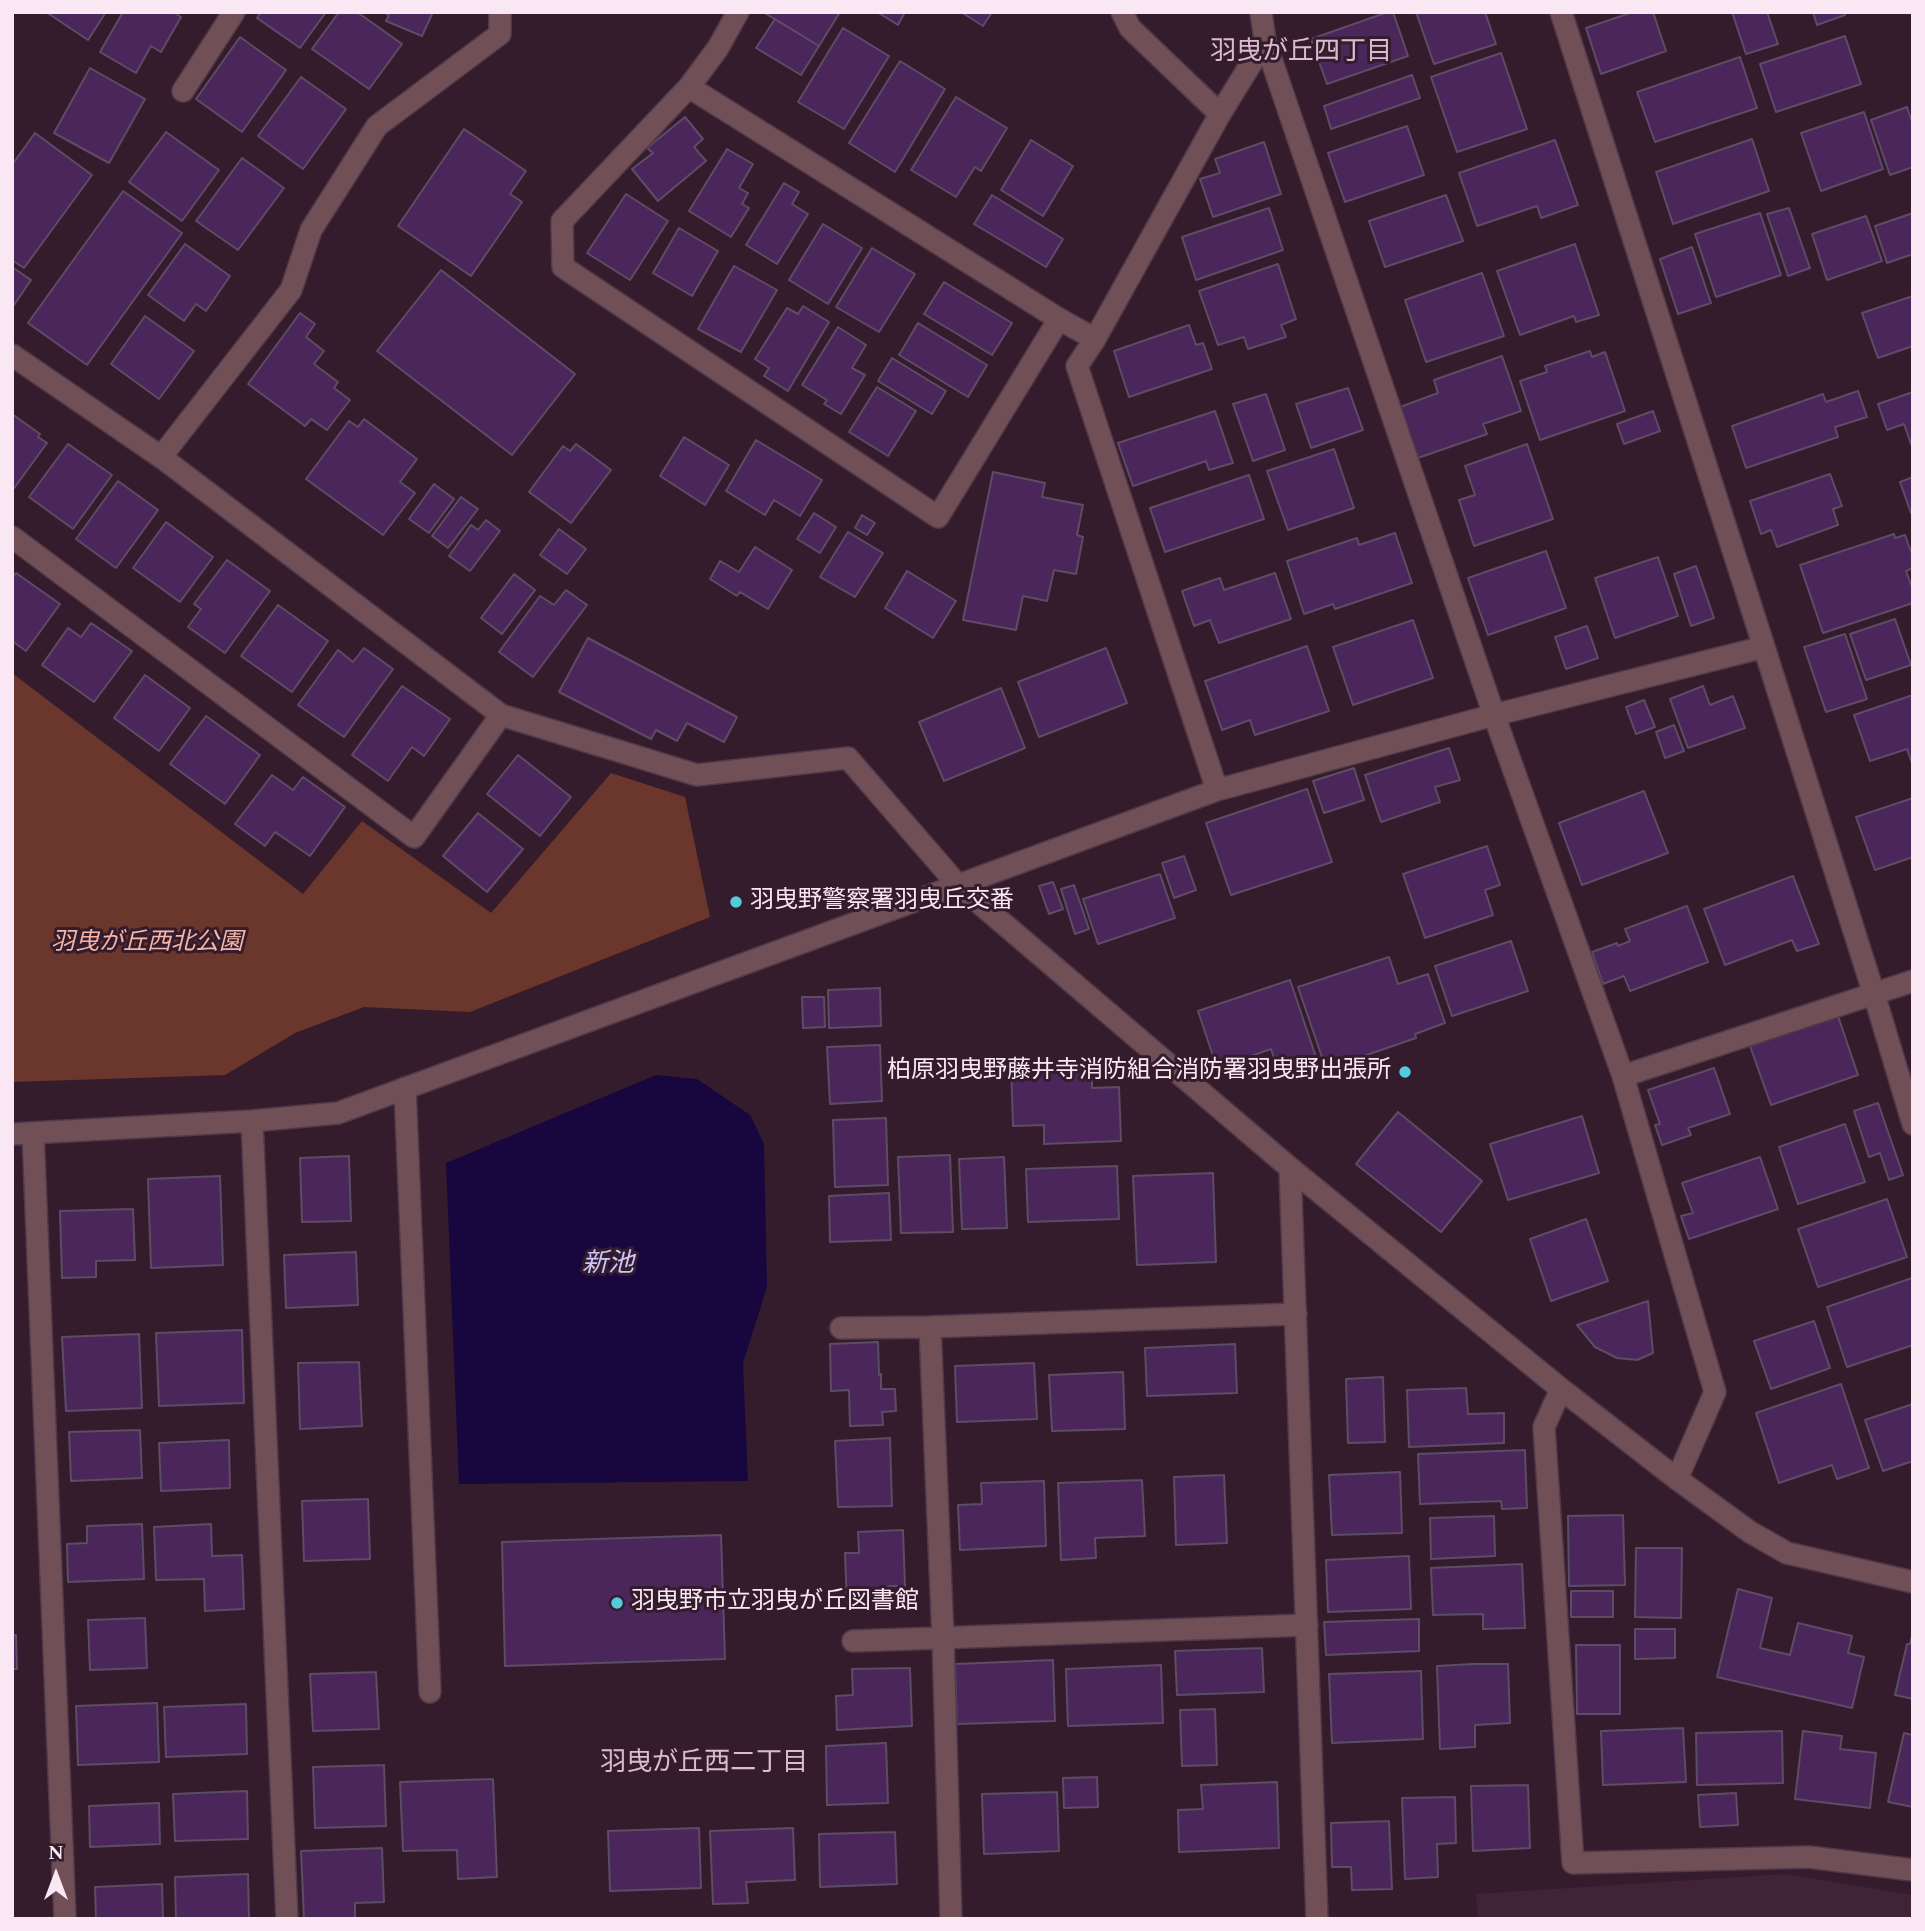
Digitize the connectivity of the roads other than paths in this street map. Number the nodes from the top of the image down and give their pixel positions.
1 (234, 12) edge
2 (500, 12) edge
3 (738, 12) edge
4 (1122, 12) edge
5 (1261, 12) edge
6 (1565, 14) edge
7 (1265, 41) junction
8 (689, 87) junction
9 (183, 91) dead end
10 (1220, 114) junction
11 (1059, 319) junction
12 (1095, 339) junction
13 (12, 355) edge
14 (161, 457) junction
15 (12, 537) edge
16 (1764, 647) junction
17 (501, 715) junction
18 (1494, 715) junction
19 (1217, 790) junction
20 (957, 884) junction
21 (1913, 981) edge
22 (1874, 994) junction
23 (1623, 1076) junction
24 (405, 1088) junction
25 (252, 1121) junction
26 (1913, 1124) edge
27 (23, 1133) edge
28 (1290, 1168) junction
29 (1296, 1314) junction
30 (930, 1327) junction
31 (841, 1328) dead end
32 (1561, 1390) junction
33 (1677, 1479) junction
34 (1913, 1582) edge
35 (1307, 1625) junction
36 (943, 1638) junction
37 (853, 1642) dead end
38 (430, 1692) dead end
39 (1913, 1870) edge
40 (65, 1919) edge
41 (287, 1919) edge
42 (951, 1919) edge
43 (1317, 1919) edge

1 - 9 street
2 - 14 street
3 - 8 street
4 - 10 street
5 - 7 street
6 - 16 street
7 - 10 street
7 - 18 street
8 - 11 street
8 - 11 street
10 - 12 street
11 - 12 street
12 - 19 street
13 - 14 street
14 - 17 street
15 - 17 street
16 - 18 street
16 - 22 street
17 - 20 street
18 - 19 street
18 - 23 street
19 - 20 street
20 - 24 street
20 - 28 street
21 - 22 street
22 - 23 street
22 - 26 street
23 - 33 street
24 - 25 street
24 - 38 street
25 - 27 street
25 - 41 street
27 - 40 street
28 - 29 street
28 - 32 street
29 - 30 street
29 - 35 street
30 - 31 street
30 - 36 street
32 - 33 street
32 - 39 street
33 - 34 street
35 - 36 street
35 - 43 street
36 - 37 street
36 - 42 street

